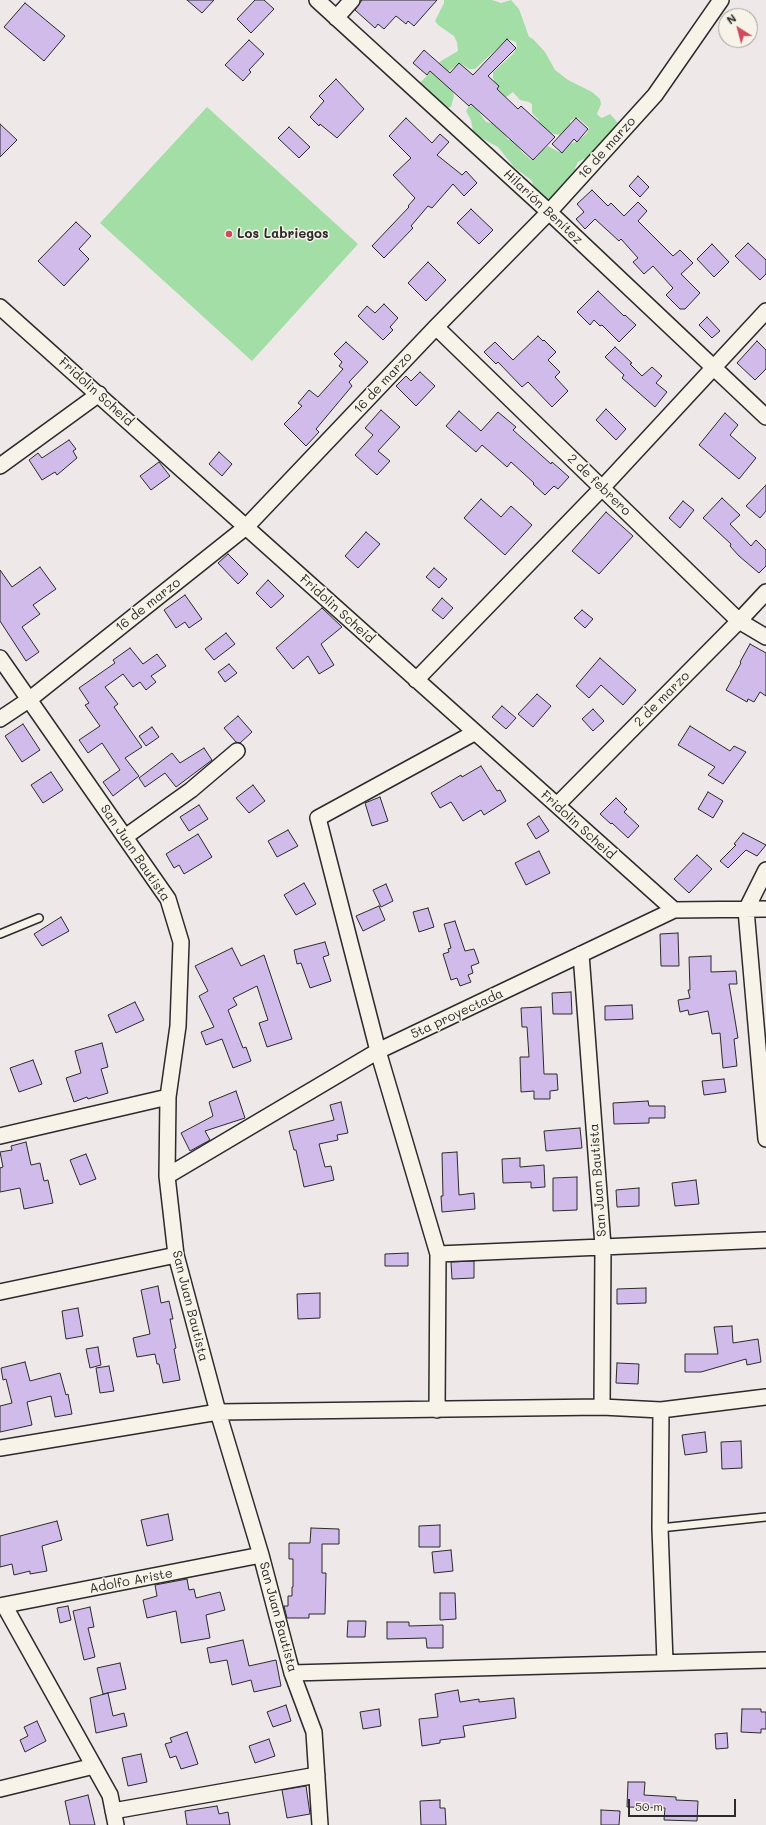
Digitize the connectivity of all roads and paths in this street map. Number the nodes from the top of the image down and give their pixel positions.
1 (317, 0) edge
2 (352, 0) edge
3 (721, 0) edge
4 (336, 18) junction
5 (549, 212) junction
6 (0, 307) edge
7 (766, 311) edge
8 (436, 327) junction
9 (713, 366) junction
10 (100, 394) junction
11 (766, 418) edge
12 (0, 466) edge
13 (602, 488) junction
14 (246, 527) junction
15 (766, 592) edge
16 (739, 621) junction
17 (766, 637) edge
18 (0, 658) edge
19 (416, 680) junction
20 (30, 699) junction
21 (0, 719) edge
22 (474, 733) junction
23 (237, 751) dead end
24 (557, 805) junction
25 (126, 838) junction
26 (766, 870) edge
27 (766, 909) edge
28 (674, 910) junction
29 (746, 910) junction
30 (39, 918) dead end
31 (0, 934) edge
32 (581, 954) junction
33 (378, 1051) junction
34 (168, 1097) junction
35 (0, 1136) edge
36 (766, 1139) edge
37 (167, 1176) junction
38 (766, 1240) edge
39 (603, 1246) junction
40 (438, 1254) junction
41 (176, 1255) junction
42 (0, 1292) edge
43 (766, 1397) edge
44 (602, 1407) junction
45 (437, 1410) junction
46 (661, 1410) junction
47 (218, 1412) junction
48 (0, 1448) edge
49 (766, 1517) edge
50 (660, 1528) junction
51 (261, 1555) junction
52 (2, 1606) edge
53 (766, 1660) edge
54 (665, 1662) junction
55 (292, 1673) junction
56 (94, 1766) junction
57 (317, 1775) junction
58 (0, 1788) edge
59 (114, 1818) edge
60 (320, 1825) edge

1 - 4 street, Hilarión Benítez
2 - 4 street
3 - 5 street, 16 de marzo
4 - 5 street, Hilarión Benítez
5 - 8 street, 16 de marzo
5 - 9 street, Hilarión Benítez
6 - 10 street, Fridolin Scheid
7 - 9 street
8 - 13 street, 2 de febrero
8 - 14 street, 16 de marzo
9 - 11 street, Hilarión Benítez
9 - 13 street
10 - 12 street
10 - 14 street, Fridolin Scheid
13 - 16 street, 2 de febrero
13 - 19 street
14 - 19 street, Fridolin Scheid
14 - 20 street, 16 de marzo
15 - 16 street, 2 de marzo
16 - 17 street, 2 de febrero
16 - 24 street, 2 de marzo
18 - 20 street, San Juan Bautista
19 - 22 street, Fridolin Scheid
20 - 21 street, 16 de marzo
20 - 25 street, San Juan Bautista
22 - 24 street, Fridolin Scheid
22 - 33 street
23 - 25 street
24 - 28 street, Fridolin Scheid
25 - 34 street, San Juan Bautista
26 - 29 street
27 - 29 street, 5ta proyectada
28 - 29 street, 5ta proyectada
28 - 32 street, 5ta proyectada
29 - 36 street
30 - 31 lane
32 - 33 street, 5ta proyectada
32 - 39 street, San Juan Bautista
33 - 37 street, 5ta proyectada
33 - 40 street
34 - 35 street
34 - 37 street, San Juan Bautista
37 - 41 street, San Juan Bautista
38 - 39 street
39 - 40 street
39 - 44 street, San Juan Bautista
40 - 45 street
41 - 42 street
41 - 47 street, San Juan Bautista
43 - 46 street
44 - 45 street
44 - 46 street
45 - 47 street
46 - 50 street
47 - 48 street
47 - 51 street, San Juan Bautista
49 - 50 lane
50 - 54 street
51 - 52 street, Adolfo Ariste
51 - 55 street, San Juan Bautista
52 - 56 street
53 - 54 street
54 - 55 street
55 - 57 street, San Juan Bautista
56 - 58 street
56 - 59 street
57 - 59 street
57 - 60 street, San Juan Bautista

